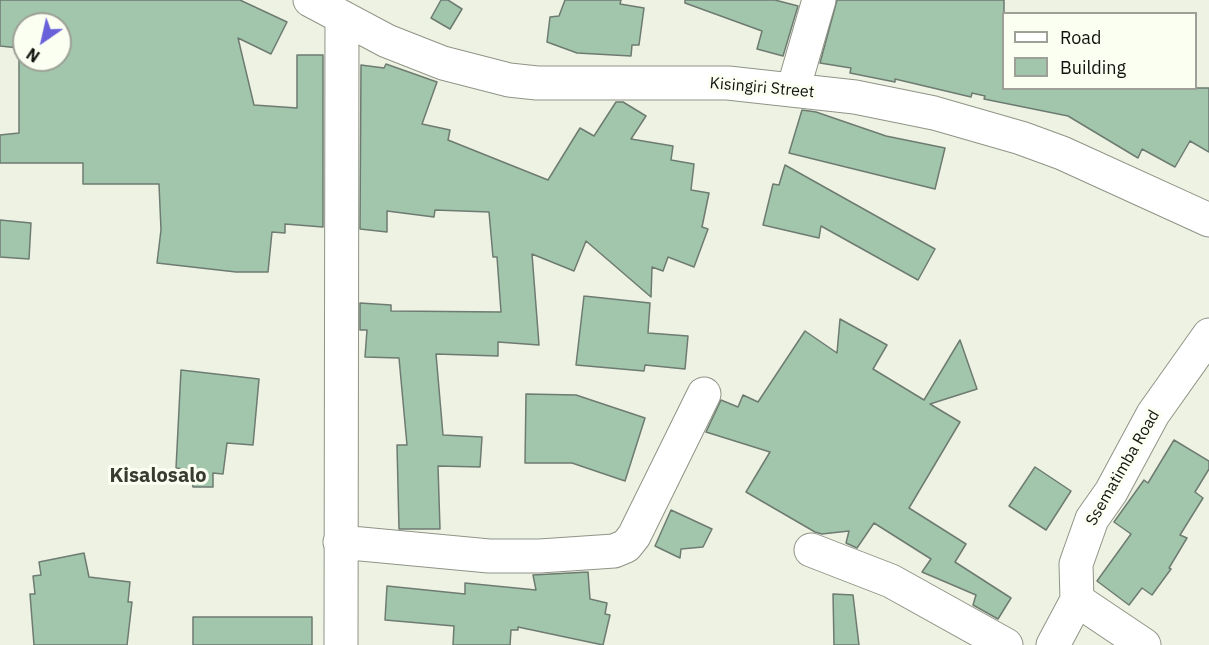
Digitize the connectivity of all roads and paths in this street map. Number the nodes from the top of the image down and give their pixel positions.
1 (310, 0) edge
2 (819, 0) edge
3 (342, 17) junction
4 (792, 90) junction
5 (1209, 220) edge
6 (1209, 335) edge
7 (704, 394) dead end
8 (340, 542) junction
9 (811, 550) dead end
10 (1077, 600) junction
11 (341, 645) edge
12 (1006, 645) edge
13 (1053, 645) edge
14 (1144, 645) edge

1 - 3 street, Kisingiri Street
2 - 4 street
3 - 4 street, Kisingiri Street
3 - 8 street
4 - 5 street, Kisingiri Street
6 - 10 street, Ssematimba Road
7 - 8 street
8 - 11 street
9 - 12 street
10 - 13 street, Ssematimba Road
10 - 14 street

